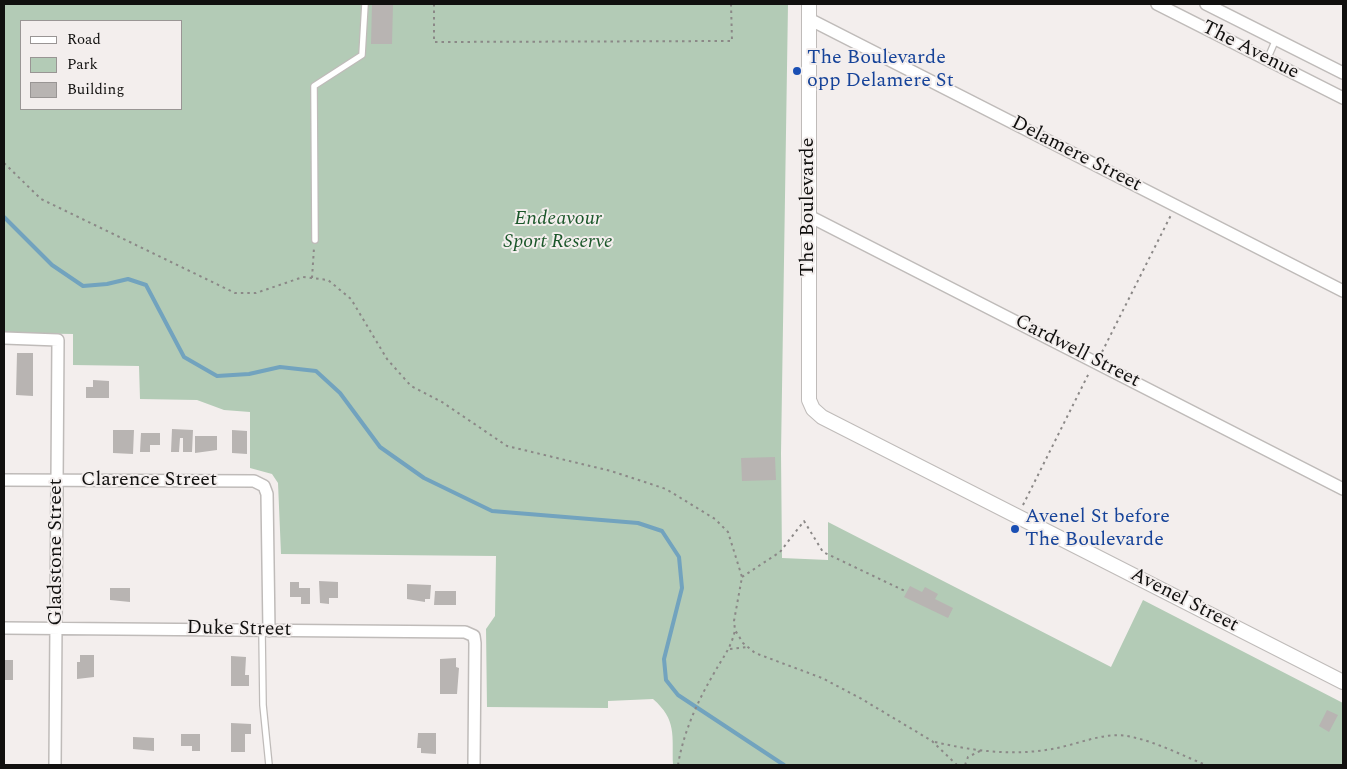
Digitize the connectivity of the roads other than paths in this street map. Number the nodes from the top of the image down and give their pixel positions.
1 (365, 4) edge
2 (809, 4) edge
3 (1157, 4) edge
4 (1206, 4) edge
5 (809, 19) junction
6 (1276, 40) junction
7 (1267, 60) junction
8 (1343, 74) edge
9 (1343, 98) edge
10 (810, 216) junction
11 (315, 240) road end
12 (1343, 291) edge
13 (4, 338) edge
14 (813, 409) joint
15 (4, 480) edge
16 (56, 480) junction
17 (1343, 489) edge
18 (56, 627) junction
19 (4, 628) edge
20 (266, 631) junction
21 (1343, 682) edge
22 (56, 765) edge
23 (269, 765) edge
24 (474, 765) edge

1 - 11 lane
2 - 5 street, The Boulevarde
3 - 7 street, The Avenue
4 - 6 street, The Avenue
5 - 10 street, The Boulevarde
5 - 12 street, Delamere Street
6 - 7 lane
6 - 8 street, The Avenue
7 - 9 street, The Avenue
10 - 14 street, The Boulevarde
10 - 17 street, Cardwell Street
13 - 16 street, Gladstone Street
14 - 21 street, Avenel Street
15 - 16 street, Clarence Street
16 - 18 street, Gladstone Street
16 - 20 street, Clarence Street
18 - 19 street, Duke Street
18 - 20 street, Duke Street
18 - 22 street, Gladstone Street
20 - 23 lane
20 - 24 street, Duke Street

